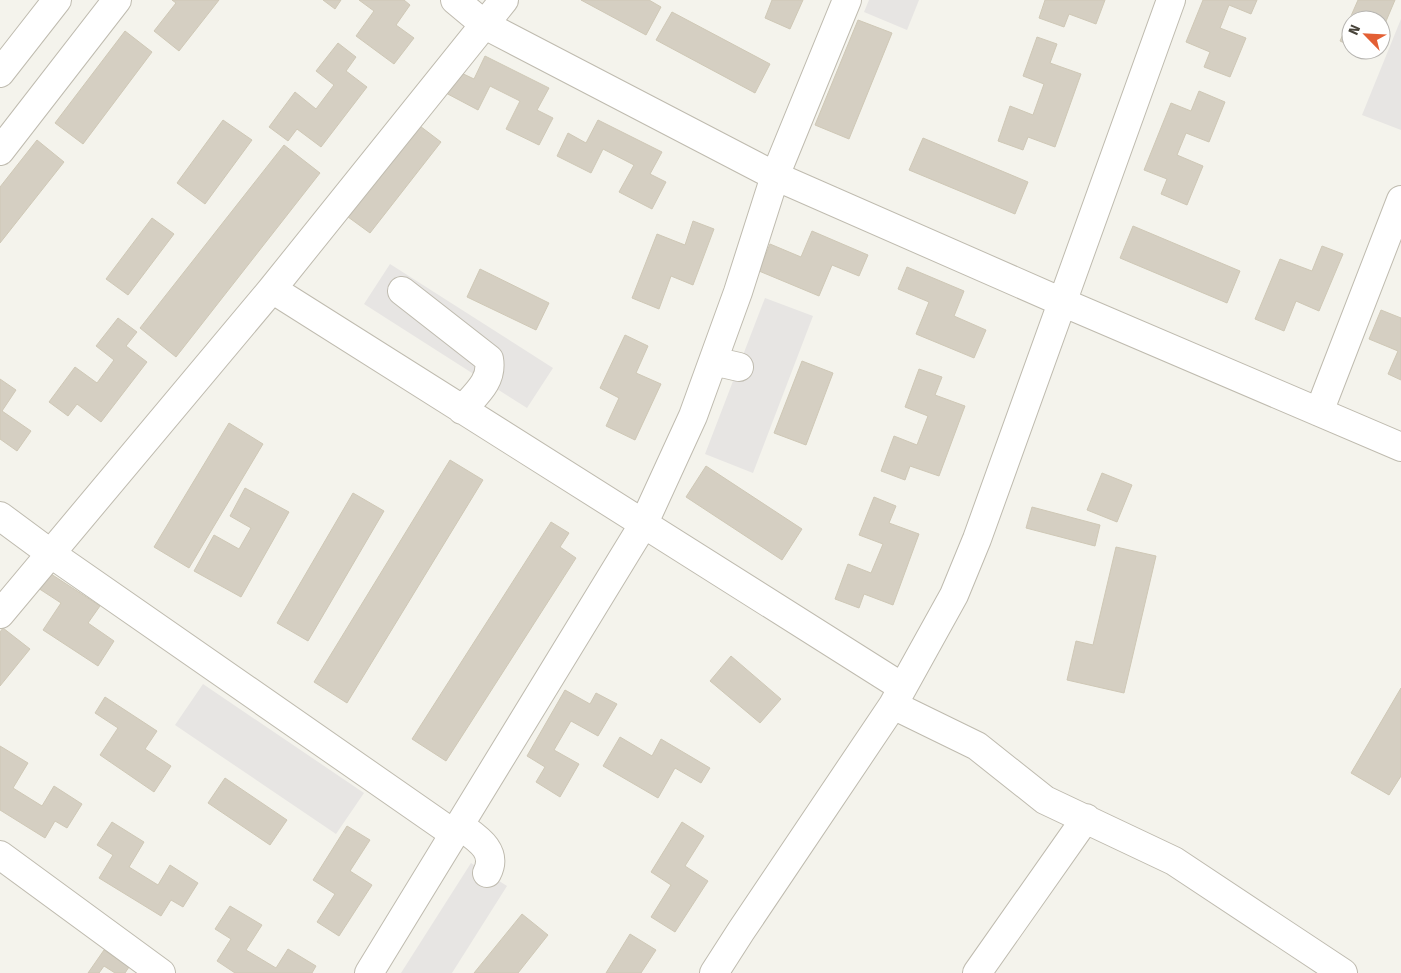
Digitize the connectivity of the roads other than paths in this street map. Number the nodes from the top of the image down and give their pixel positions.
1 (58, 0) edge
2 (117, 0) edge
3 (455, 0) edge
4 (504, 0) edge
5 (847, 0) edge
6 (1171, 0) edge
7 (485, 25) junction
8 (0, 73) edge
9 (0, 151) edge
10 (775, 176) junction
11 (1401, 200) edge
12 (272, 289) junction
13 (402, 291) dead end
14 (1062, 302) junction
15 (462, 410) junction
16 (1319, 412) junction
17 (1401, 447) edge
18 (0, 516) edge
19 (643, 525) junction
20 (50, 553) junction
21 (0, 614) edge
22 (898, 696) junction
23 (1086, 818) junction
24 (456, 830) junction
25 (0, 855) edge
26 (487, 873) dead end
27 (161, 973) edge
28 (369, 973) edge
29 (714, 973) edge
30 (977, 973) edge
31 (1343, 973) edge

1 - 8 street
2 - 9 street
3 - 7 street
4 - 7 street
5 - 10 street
6 - 14 street
7 - 10 street
7 - 12 street
10 - 14 street
10 - 19 street
11 - 16 street
12 - 15 street
12 - 20 street
13 - 15 street
14 - 16 street
14 - 22 street
15 - 19 street
16 - 17 street
18 - 20 street
19 - 22 street
19 - 24 street
20 - 21 street
20 - 24 street
22 - 23 street
22 - 29 street
23 - 30 street
23 - 31 street
24 - 26 street
24 - 28 street
25 - 27 street

